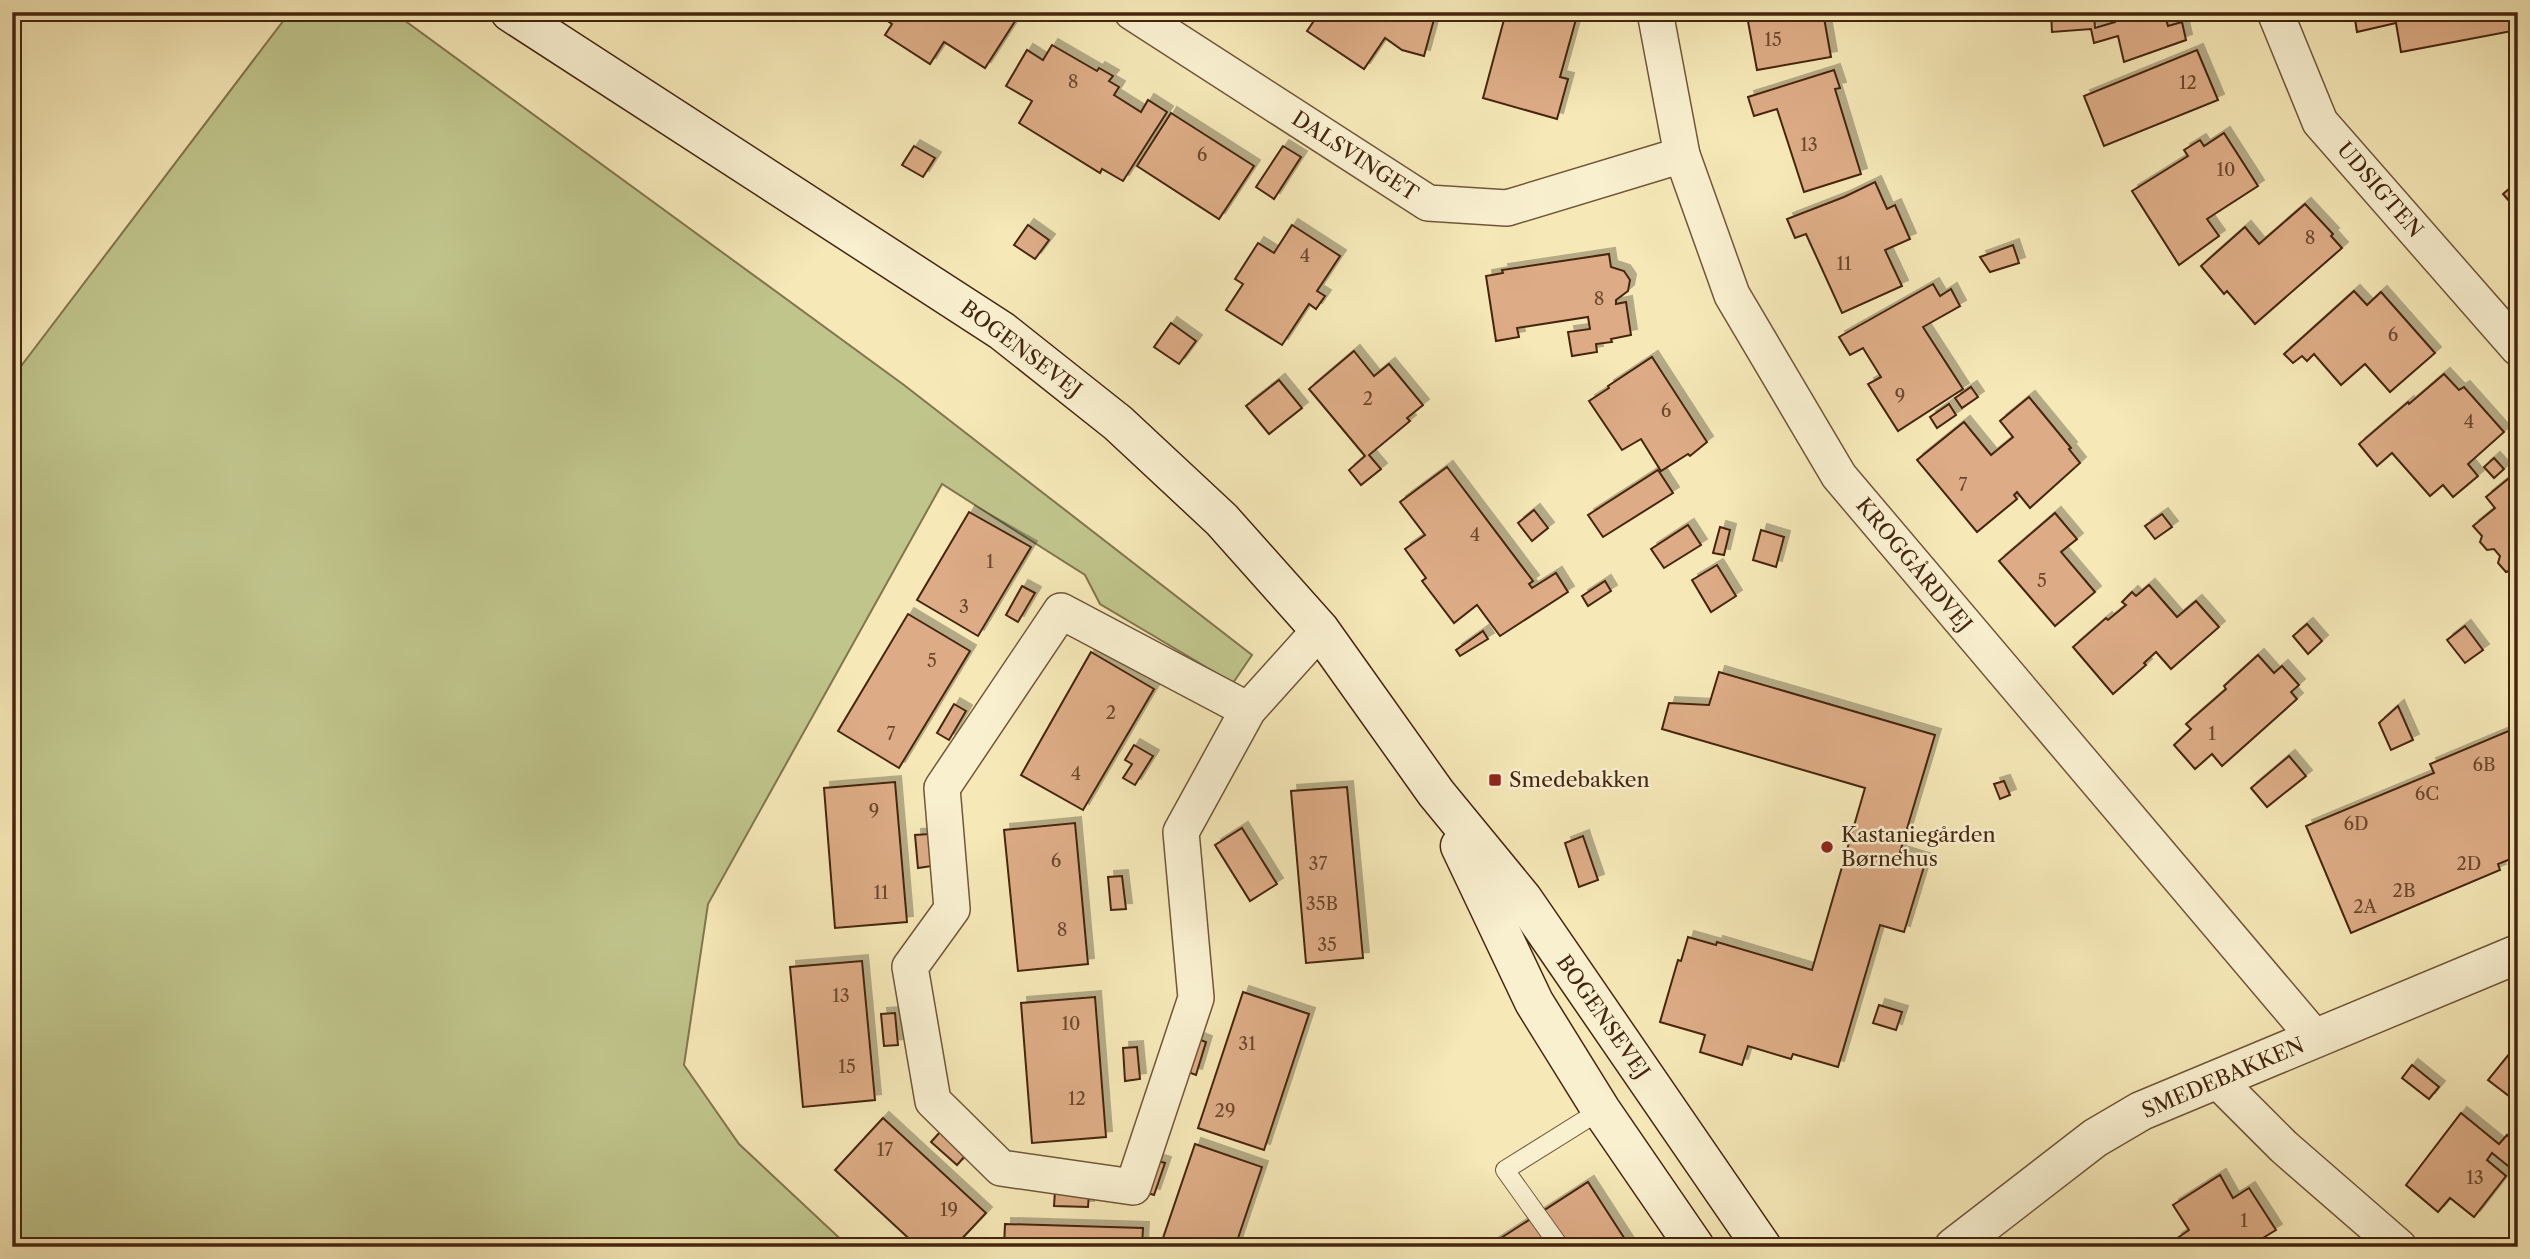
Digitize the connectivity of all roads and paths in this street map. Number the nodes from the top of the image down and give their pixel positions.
1 (510, 12) edge
2 (1132, 12) edge
3 (1655, 12) edge
4 (2275, 12) edge
5 (1682, 155) junction
6 (2518, 348) edge
7 (1320, 631) junction
8 (1248, 710) junction
9 (1436, 793) junction
10 (2518, 954) edge
11 (2316, 1039) junction
12 (2218, 1081) junction
13 (1601, 1110) junction
14 (1560, 1247) edge
15 (1695, 1247) edge
16 (1762, 1247) edge
17 (1954, 1247) edge
18 (2399, 1247) edge

1 - 7 main road, BOGENSEVEJ
2 - 5 street, DALSVINGET
3 - 5 street, KROGGÅRDVEJ
4 - 6 street, UDSIGTEN
5 - 11 street, KROGGÅRDVEJ
7 - 8 street
7 - 9 main road, BOGENSEVEJ
8 - 8 street
9 - 13 main road, BOGENSEVEJ
9 - 16 main road, BOGENSEVEJ
10 - 11 main road, SMEDEBAKKEN
11 - 12 main road, SMEDEBAKKEN
12 - 17 main road, SMEDEBAKKEN
12 - 18 street
13 - 14 lane
13 - 15 main road, BOGENSEVEJ

